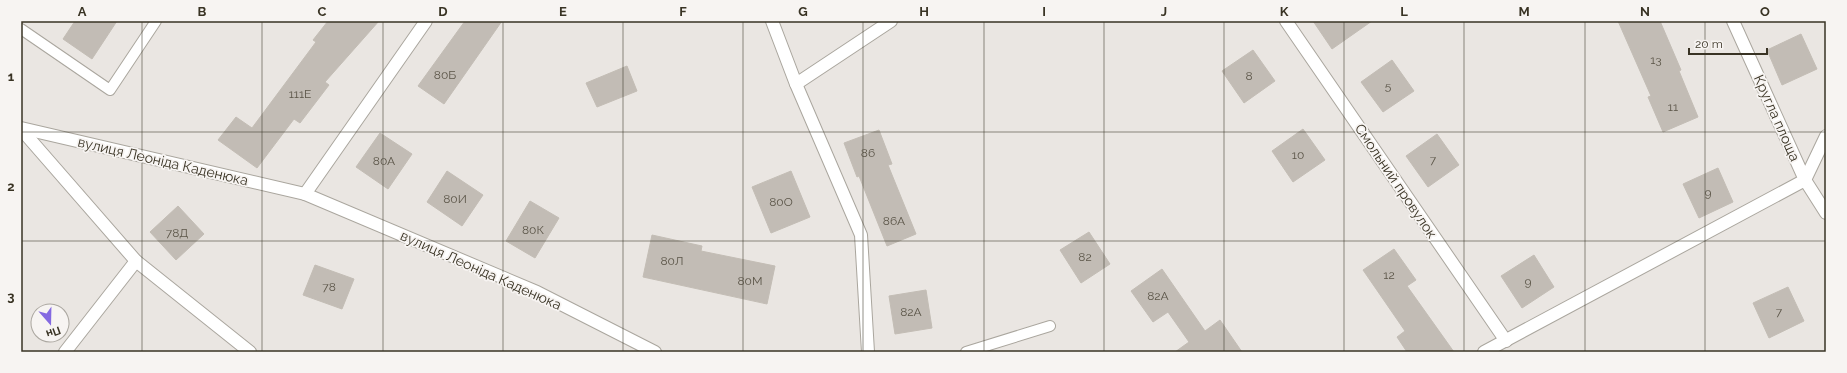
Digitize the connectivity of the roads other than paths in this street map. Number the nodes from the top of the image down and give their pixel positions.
1 (156, 21) edge
2 (426, 21) edge
3 (772, 21) edge
4 (891, 21) edge
5 (1286, 21) edge
6 (1733, 21) edge
7 (21, 29) edge
8 (796, 84) junction
9 (21, 129) edge
10 (1826, 136) edge
11 (1805, 180) junction
12 (305, 194) junction
13 (1826, 213) edge
14 (136, 261) junction
15 (1050, 326) dead end
16 (1506, 341) junction
17 (65, 352) edge
18 (250, 352) edge
19 (655, 352) edge
20 (868, 352) edge
21 (966, 352) edge
22 (1484, 352) edge

1 - 7 lane
2 - 12 street
3 - 8 street
4 - 8 street
5 - 16 street, Смольний провулок
6 - 11 street, Кругла площа
8 - 20 street
9 - 12 street, вулиця Леоніда Каденюка
9 - 14 street, вулиця Леоніда Каденюка
10 - 11 street
11 - 13 street, Кругла площа
11 - 16 street
12 - 19 street, вулиця Леоніда Каденюка
14 - 17 street
14 - 18 street, вулиця Леоніда Каденюка
15 - 21 lane
16 - 22 street

